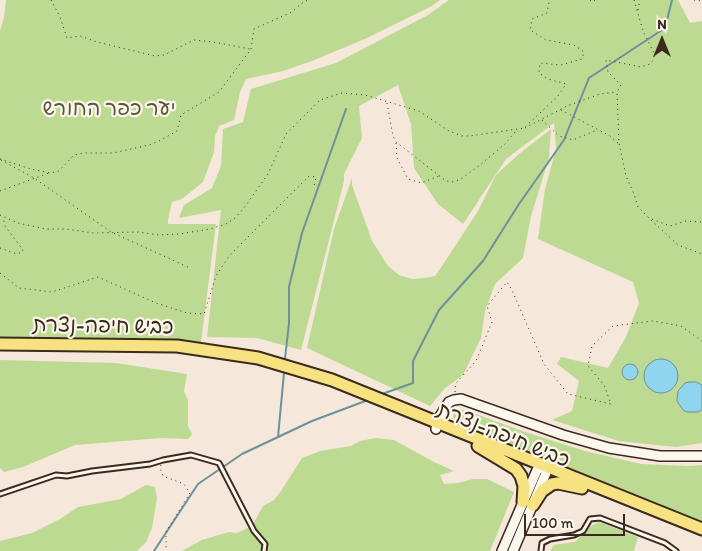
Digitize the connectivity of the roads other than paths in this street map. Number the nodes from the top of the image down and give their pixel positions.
1 (0, 344) edge
2 (436, 425) junction
3 (478, 446) junction
4 (702, 456) edge
5 (542, 469) junction
6 (582, 488) junction
7 (0, 494) edge
8 (528, 503) junction
9 (702, 529) edge
10 (702, 535) edge
11 (264, 551) edge
12 (502, 551) edge
13 (513, 551) edge
14 (541, 551) edge
15 (676, 551) edge

1 - 2 highway, כביש חיפה-נצרת
2 - 3 highway, כביש חיפה-נצרת
2 - 4 main road
2 - 5 highway, כביש חיפה-נצרת
3 - 5 highway, כביש חיפה-נצרת
3 - 8 highway
5 - 6 highway, כביש חיפה-נצרת
5 - 8 main road
5 - 9 highway, כביש חיפה-נצרת
6 - 8 highway
6 - 10 highway, כביש חיפה-נצרת
7 - 11 lane
8 - 12 main road
8 - 13 main road
14 - 15 lane

